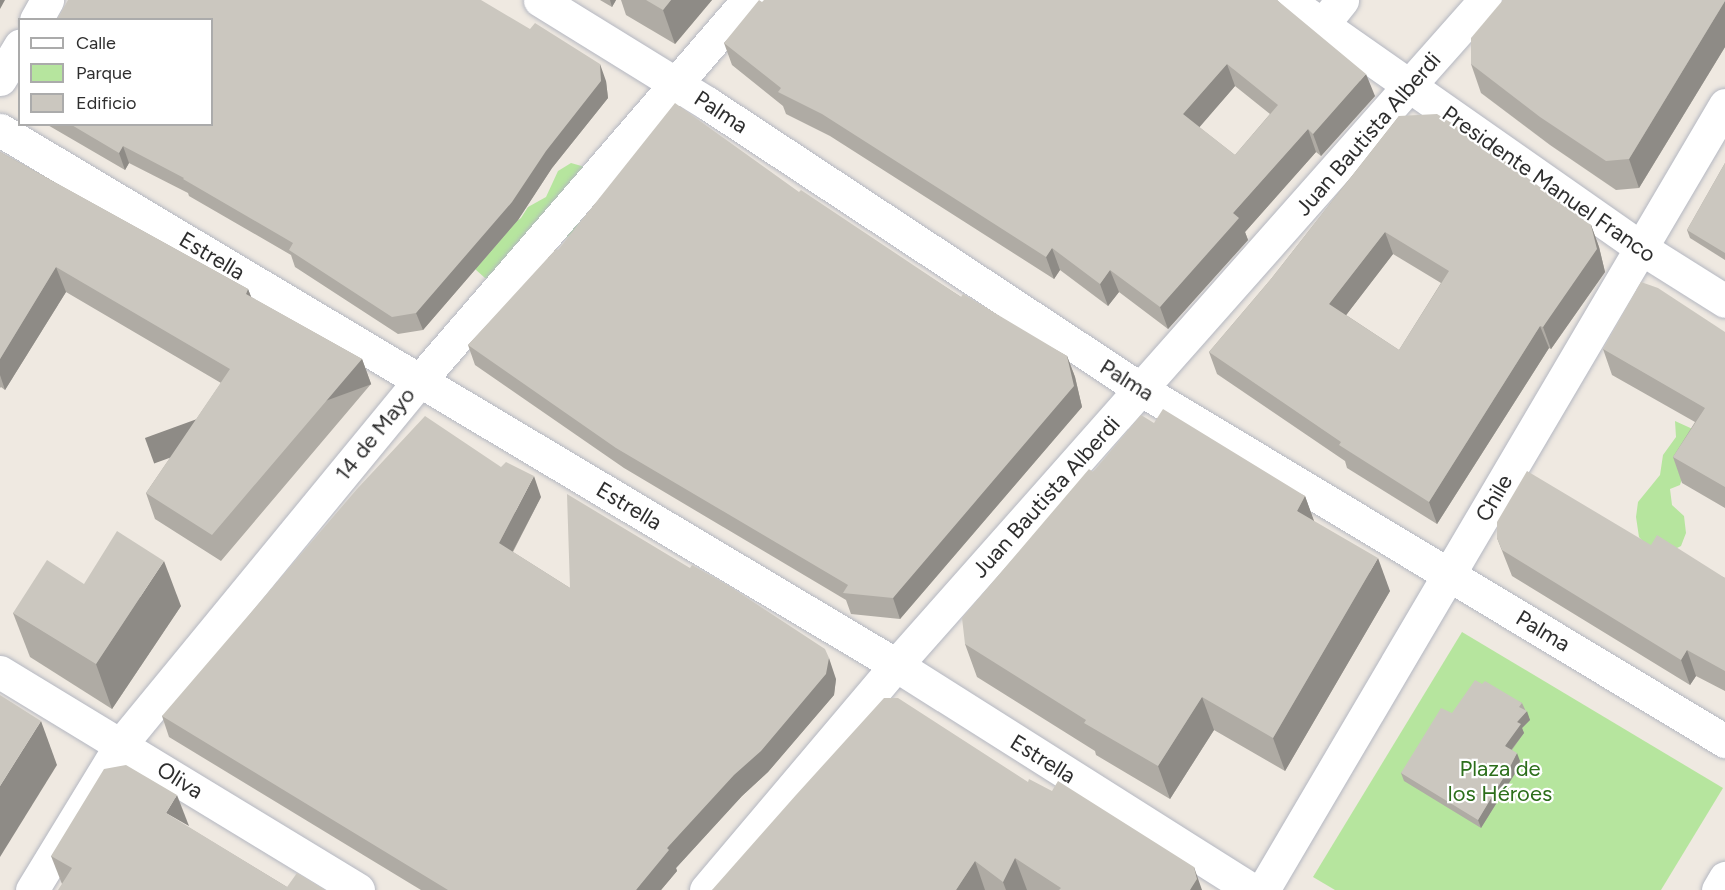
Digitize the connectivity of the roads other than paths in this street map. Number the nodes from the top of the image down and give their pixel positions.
1 (47, 0) edge
2 (540, 0) edge
3 (748, 0) edge
4 (1287, 0) edge
5 (1342, 0) edge
6 (1485, 0) edge
7 (37, 18) edge
8 (1322, 25) junction
9 (18, 49) edge
10 (0, 79) edge
11 (675, 82) junction
12 (1410, 87) junction
13 (1725, 105) edge
14 (0, 130) edge
15 (1641, 248) junction
16 (1725, 301) edge
17 (420, 380) junction
18 (1142, 390) junction
19 (1449, 574) junction
20 (896, 665) junction
21 (0, 672) edge
22 (1725, 741) edge
23 (121, 744) junction
24 (1725, 878) edge
25 (32, 890) edge
26 (358, 890) edge
27 (706, 890) edge
28 (1252, 890) edge
29 (1263, 890) edge
30 (1718, 890) edge

1 - 7 street
2 - 11 street, Palma
3 - 11 street, 14 de Mayo
4 - 8 street, Presidente Manuel Franco
5 - 8 street
6 - 12 street, Juan Bautista Alberdi
8 - 12 street, Presidente Manuel Franco
9 - 10 street
11 - 17 street, 14 de Mayo
11 - 18 street, Palma
12 - 15 street, Presidente Manuel Franco
12 - 18 street, Juan Bautista Alberdi
13 - 15 street, Chile
14 - 17 street, Estrella
15 - 16 street, Presidente Manuel Franco
15 - 19 street, Chile
17 - 20 street, Estrella
17 - 23 street, 14 de Mayo
18 - 19 street, Palma
18 - 20 street, Juan Bautista Alberdi
19 - 22 street, Palma
19 - 29 street, Chile
20 - 27 street, Juan Bautista Alberdi
20 - 28 street, Estrella
21 - 23 street, Oliva
23 - 25 street, 14 de Mayo
23 - 26 street, Oliva
24 - 30 street

